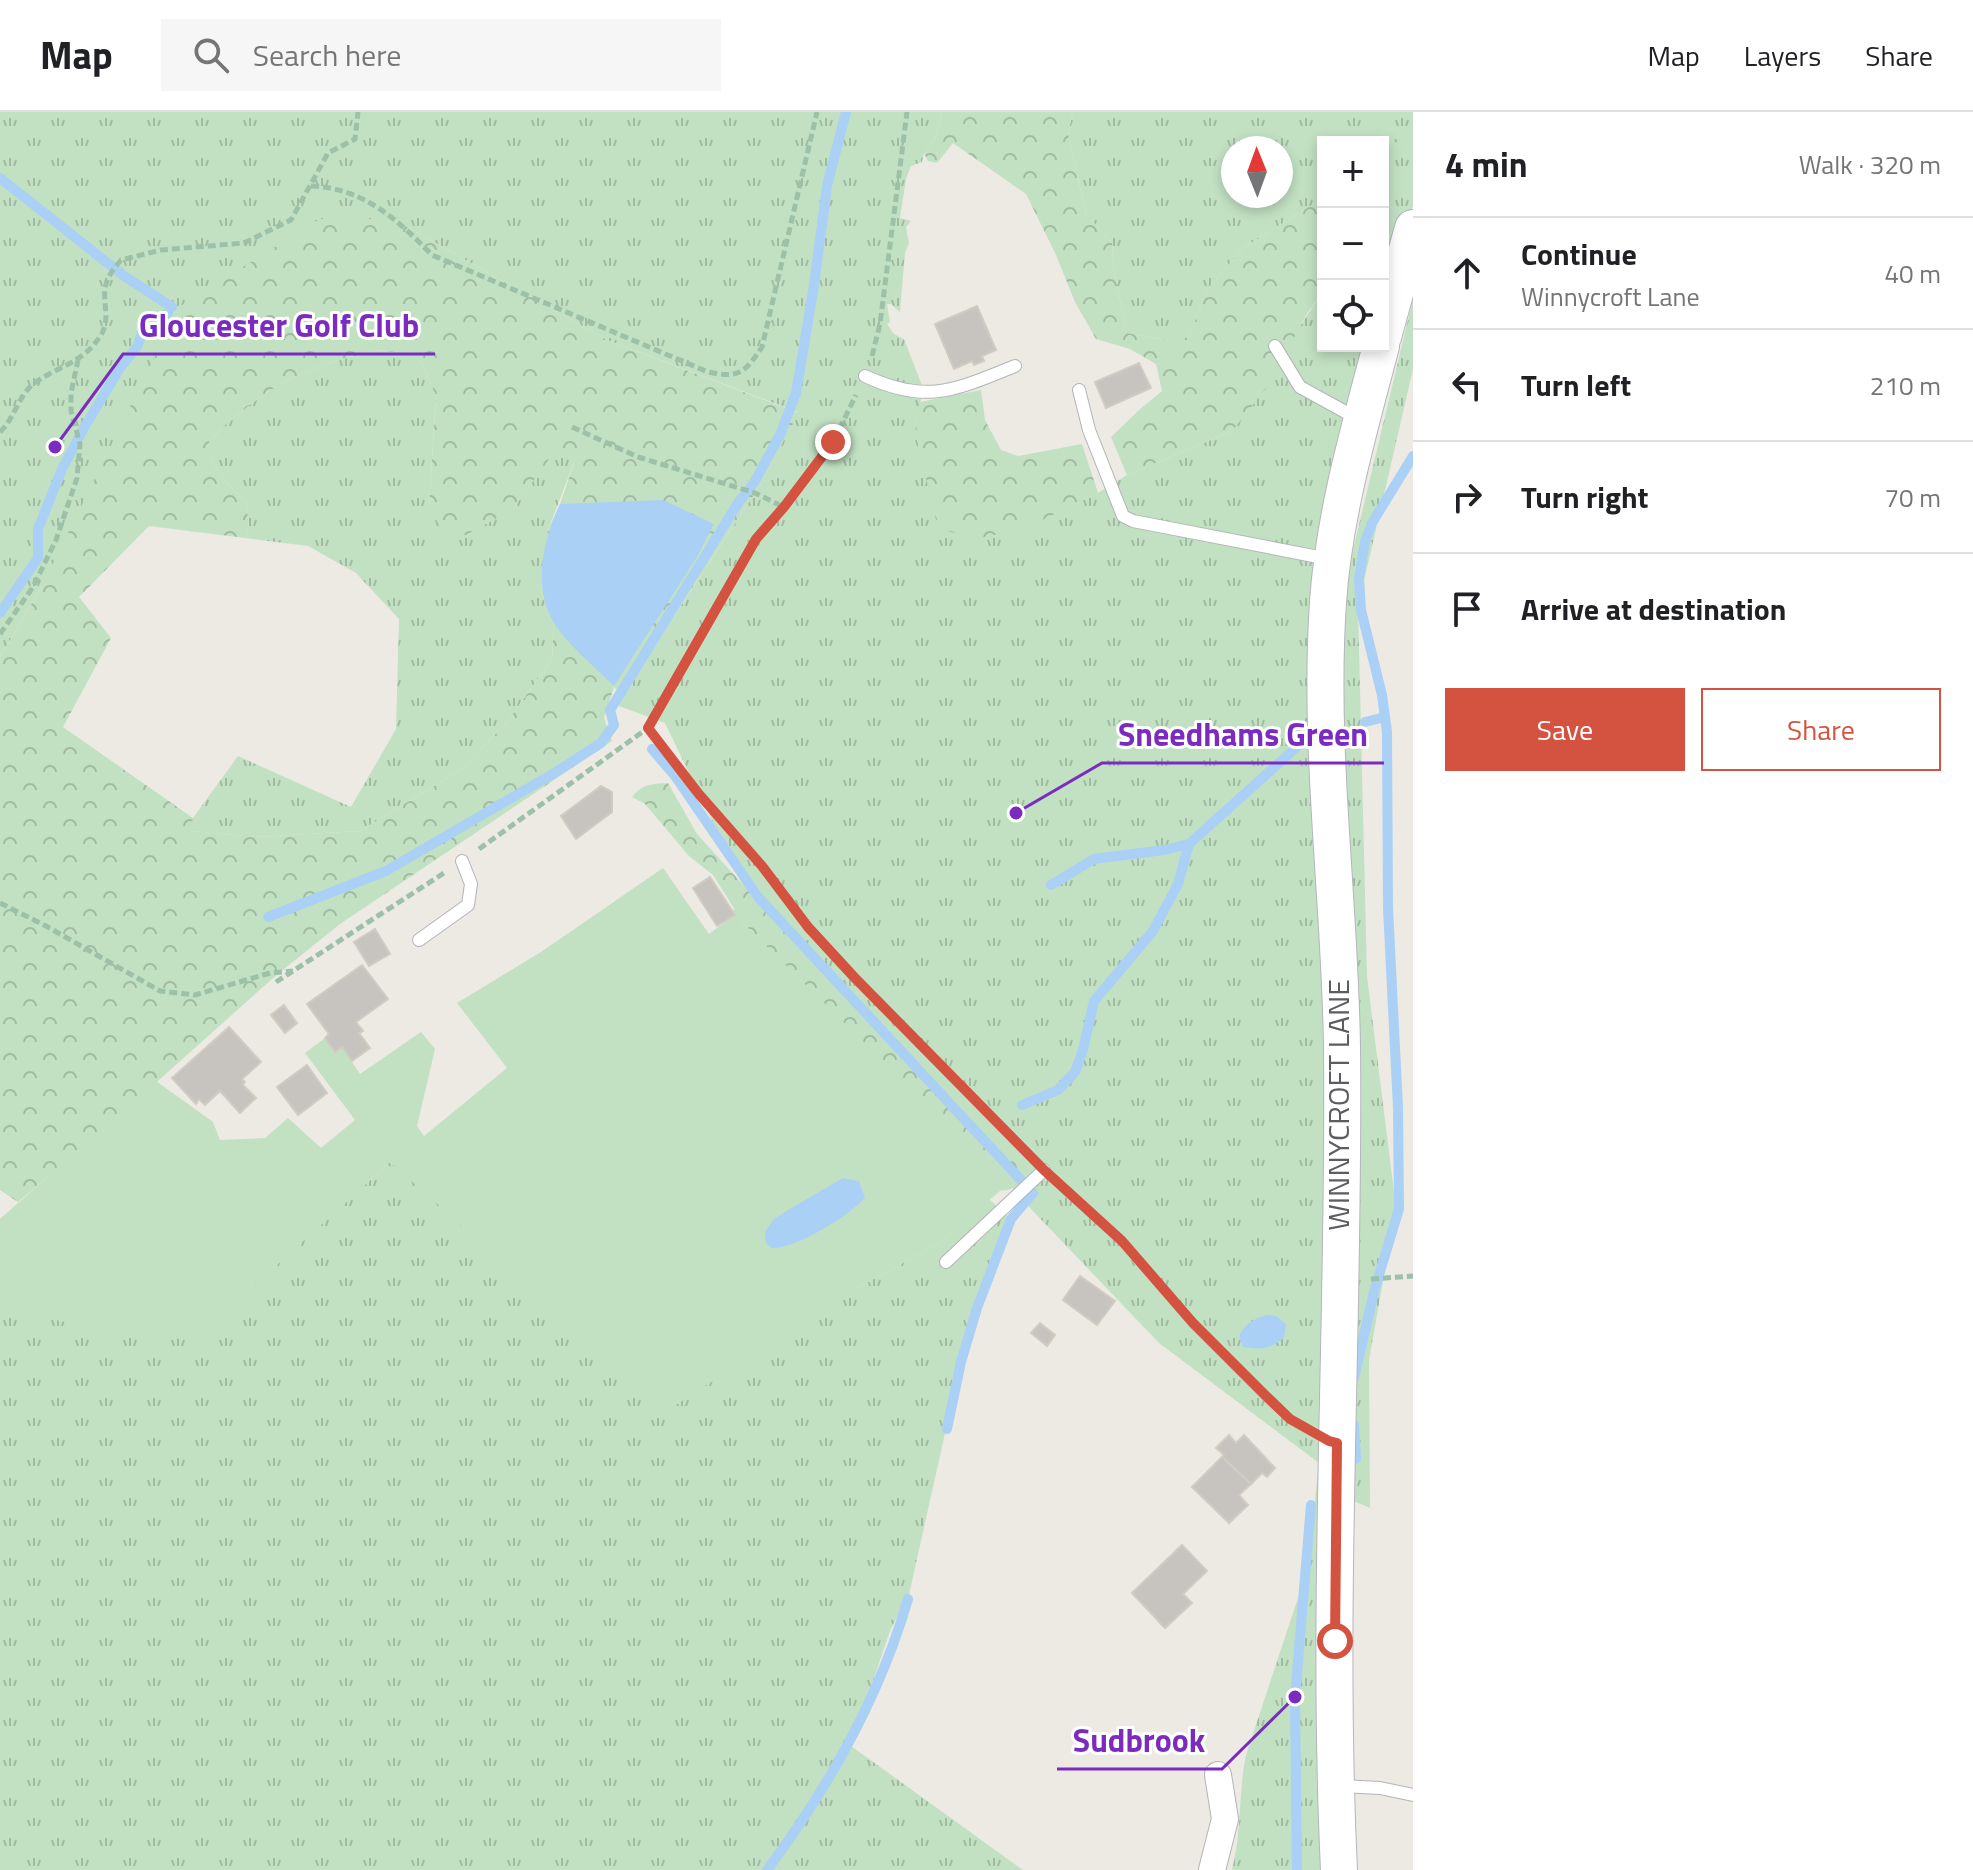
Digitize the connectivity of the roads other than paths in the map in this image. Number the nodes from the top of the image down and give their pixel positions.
1 (1413, 228) edge
2 (1389, 315) edge
3 (1275, 346) dead end
4 (1379, 352) edge
5 (1015, 366) dead end
6 (865, 376) road end
7 (1079, 390) dead end
8 (1361, 421) junction
9 (1332, 560) junction
10 (462, 861) road end
11 (419, 940) dead end
12 (1044, 1170) road end
13 (946, 1262) dead end
14 (1218, 1775) dead end
15 (1335, 1786) junction
16 (1413, 1795) edge
17 (1212, 1870) edge
18 (1339, 1870) edge

1 - 2 street
3 - 8 lane
4 - 8 street, WINNYCROFT LANE
5 - 6 lane
7 - 9 lane
8 - 9 street, WINNYCROFT LANE
9 - 15 street, WINNYCROFT LANE
10 - 11 lane
12 - 13 lane
14 - 17 street
15 - 16 lane
15 - 18 street, WINNYCROFT LANE

